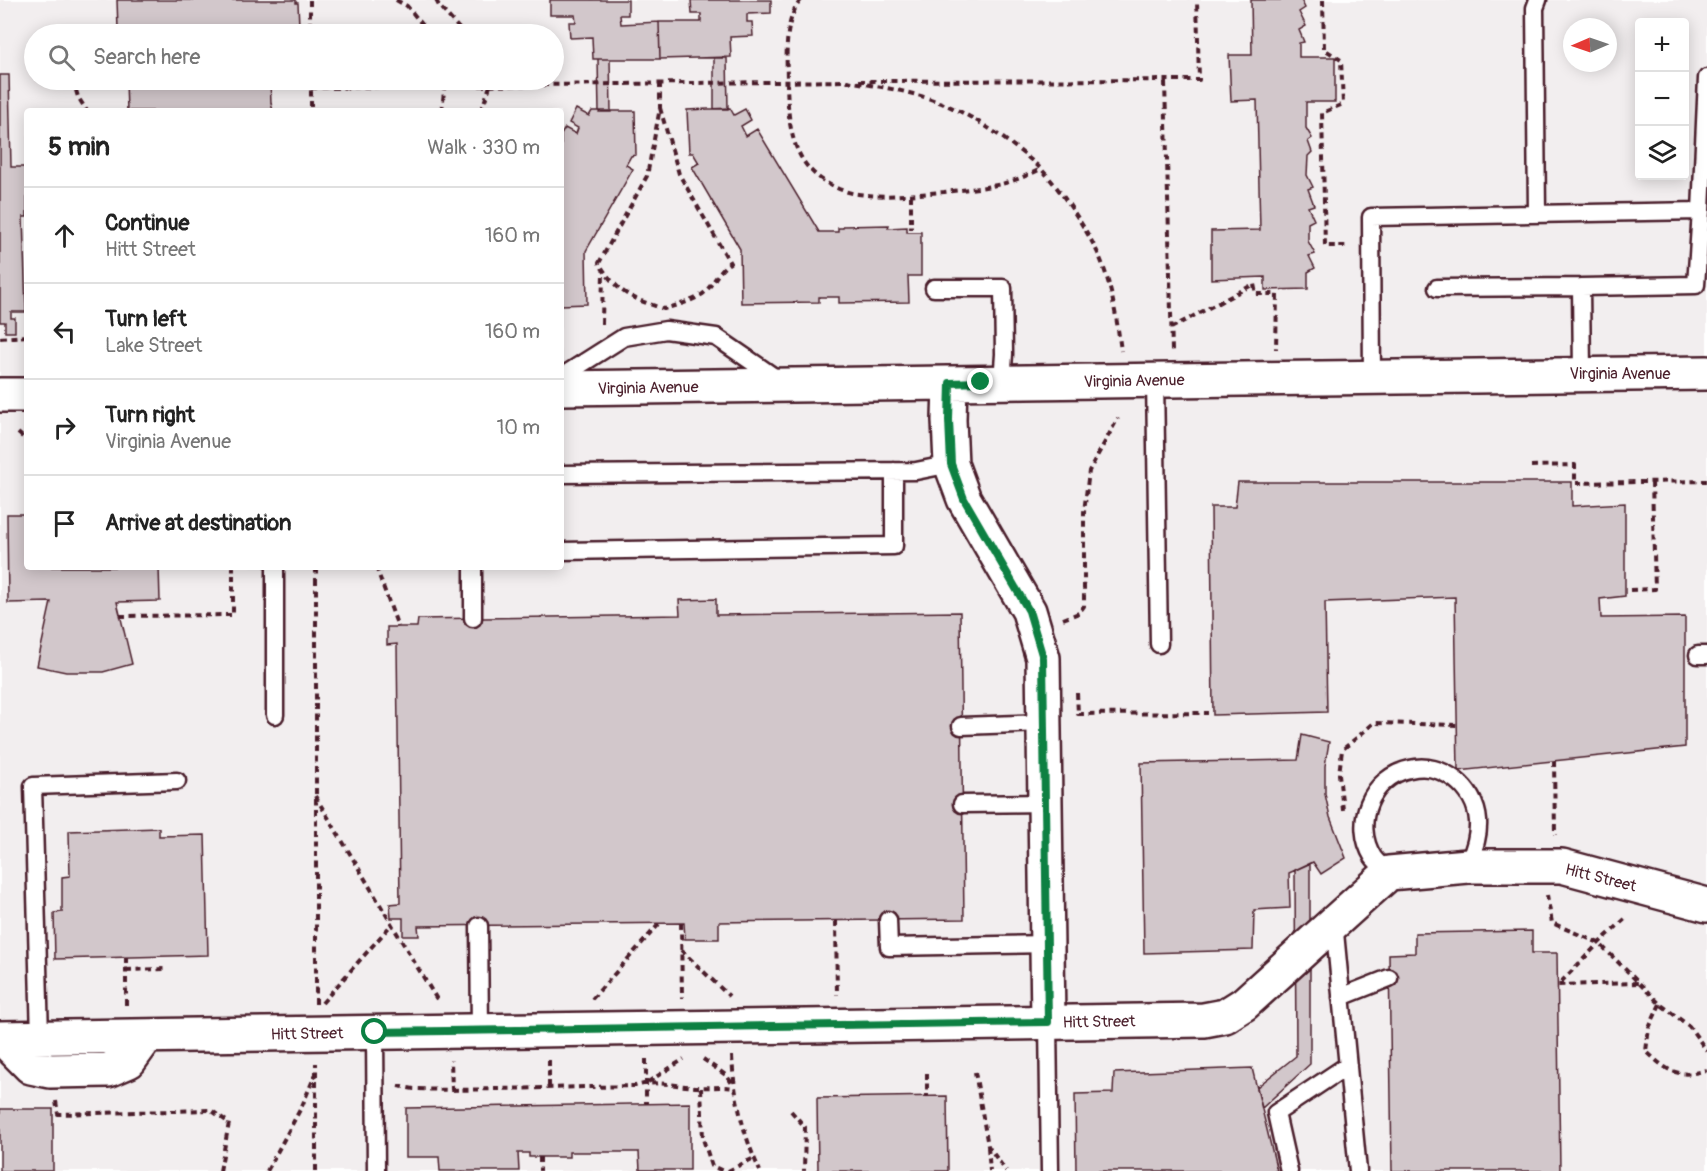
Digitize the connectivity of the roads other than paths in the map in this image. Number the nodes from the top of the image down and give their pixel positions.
1 (1538, 0) edge
2 (1707, 78) edge
3 (1701, 211) junction
4 (1537, 214) junction
5 (1581, 286) junction
6 (934, 288) dead end
7 (1437, 288) dead end
8 (1163, 366) junction
9 (1582, 373) junction
10 (1707, 373) edge
11 (564, 375) edge
12 (1372, 377) junction
13 (1002, 382) junction
14 (950, 383) junction
15 (785, 385) junction
16 (564, 388) edge
17 (0, 395) edge
18 (24, 395) edge
19 (951, 464) junction
20 (894, 471) junction
21 (564, 474) edge
22 (564, 550) edge
23 (275, 570) edge
24 (474, 570) edge
25 (473, 618) dead end
26 (1159, 644) dead end
27 (276, 715) dead end
28 (1044, 723) junction
29 (962, 726) dead end
30 (177, 781) dead end
31 (1045, 803) junction
32 (962, 804) dead end
33 (1468, 866) junction
34 (1389, 873) junction
35 (1707, 905) edge
36 (888, 920) dead end
37 (1334, 921) junction
38 (480, 926) dead end
39 (1047, 944) junction
40 (1389, 978) dead end
41 (1341, 997) junction
42 (1048, 1022) junction
43 (457, 1023) junction
44 (375, 1032) junction
45 (147, 1035) junction
46 (40, 1037) junction
47 (1, 1038) edge
48 (1348, 1065) junction
49 (376, 1171) edge
50 (1050, 1171) edge
51 (1289, 1171) edge
52 (1358, 1171) edge

1 - 4 lane
2 - 3 lane
3 - 4 lane
3 - 5 lane
4 - 12 lane
5 - 7 lane
5 - 9 lane
6 - 13 lane
8 - 12 street, Virginia Avenue
8 - 13 street, Virginia Avenue
8 - 26 lane
9 - 10 street, Virginia Avenue
9 - 12 street, Virginia Avenue
11 - 15 lane
13 - 14 street, Virginia Avenue
14 - 15 street, Virginia Avenue
14 - 19 street
15 - 16 street, Virginia Avenue
17 - 18 street
19 - 20 lane
19 - 28 street
20 - 21 lane
20 - 22 lane
23 - 27 lane
24 - 25 lane
28 - 29 lane
28 - 31 street
30 - 46 lane
31 - 32 lane
31 - 39 street
33 - 34 street, Hitt Street
33 - 34 lane
33 - 35 street, Hitt Street
34 - 37 street, Hitt Street
36 - 39 lane
37 - 41 lane
37 - 42 street, Hitt Street
38 - 43 lane
39 - 42 street
40 - 41 lane
41 - 48 lane
42 - 43 street, Hitt Street
42 - 50 lane
43 - 44 street, Hitt Street
44 - 45 street, Hitt Street
44 - 49 lane
45 - 46 street, Hitt Street
45 - 47 street
46 - 47 street, Hitt Street
48 - 51 lane
48 - 52 lane

